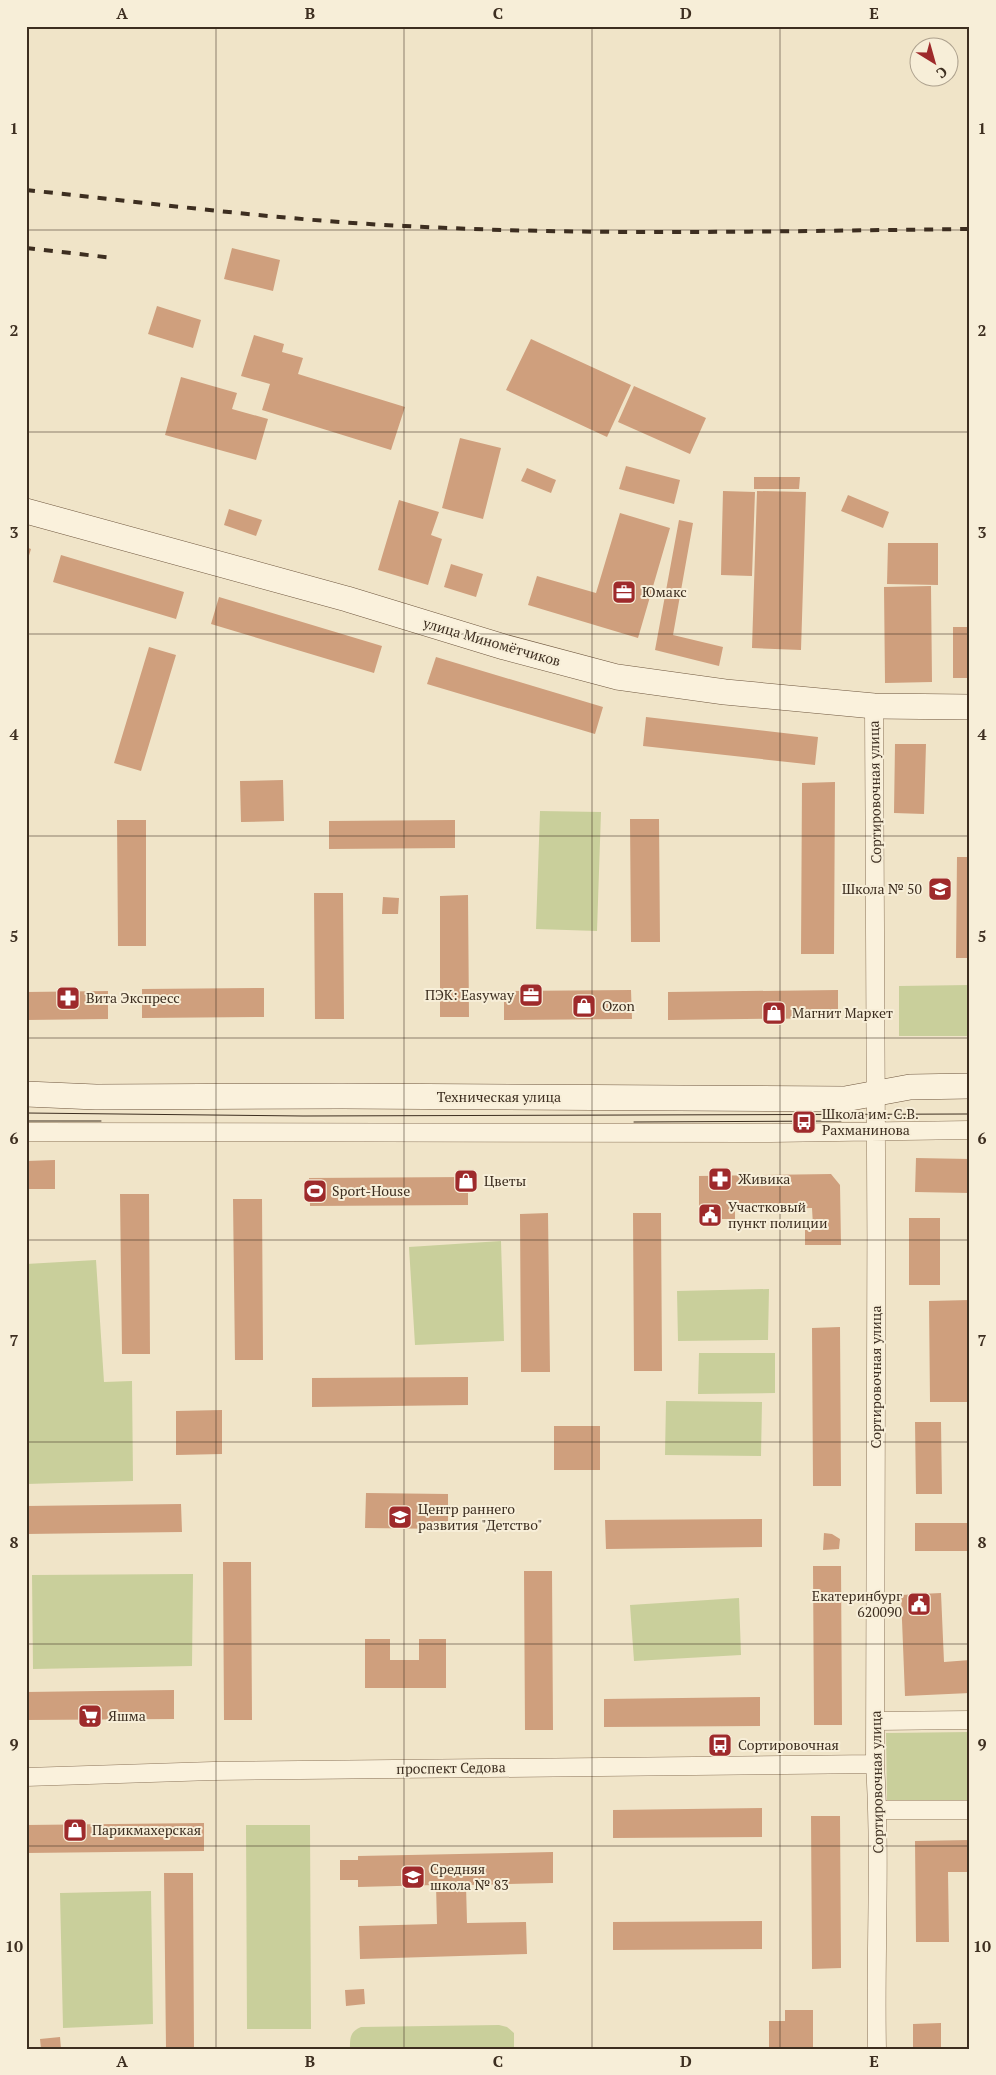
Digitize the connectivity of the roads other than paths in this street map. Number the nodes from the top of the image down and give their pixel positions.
1 (26, 511) edge
2 (874, 706) junction
3 (970, 707) edge
4 (970, 1086) edge
5 (878, 1093) junction
6 (26, 1094) edge
7 (970, 1130) edge
8 (877, 1131) junction
9 (26, 1132) edge
10 (970, 1720) edge
11 (876, 1721) junction
12 (876, 1764) junction
13 (26, 1777) edge
14 (878, 1810) junction
15 (970, 1810) edge
16 (877, 2049) edge

1 - 2 street, улица Миномётчиков
2 - 3 street, улица Миномётчиков
2 - 5 street, Сортировочная улица
4 - 5 street, Техническая улица
5 - 6 street, Техническая улица
5 - 8 street, Сортировочная улица
7 - 8 street
8 - 9 street
8 - 11 street, Сортировочная улица
10 - 11 street
11 - 12 street, Сортировочная улица
12 - 13 street, проспект Седова
12 - 14 street, Сортировочная улица
14 - 15 street
14 - 16 street, Сортировочная улица

